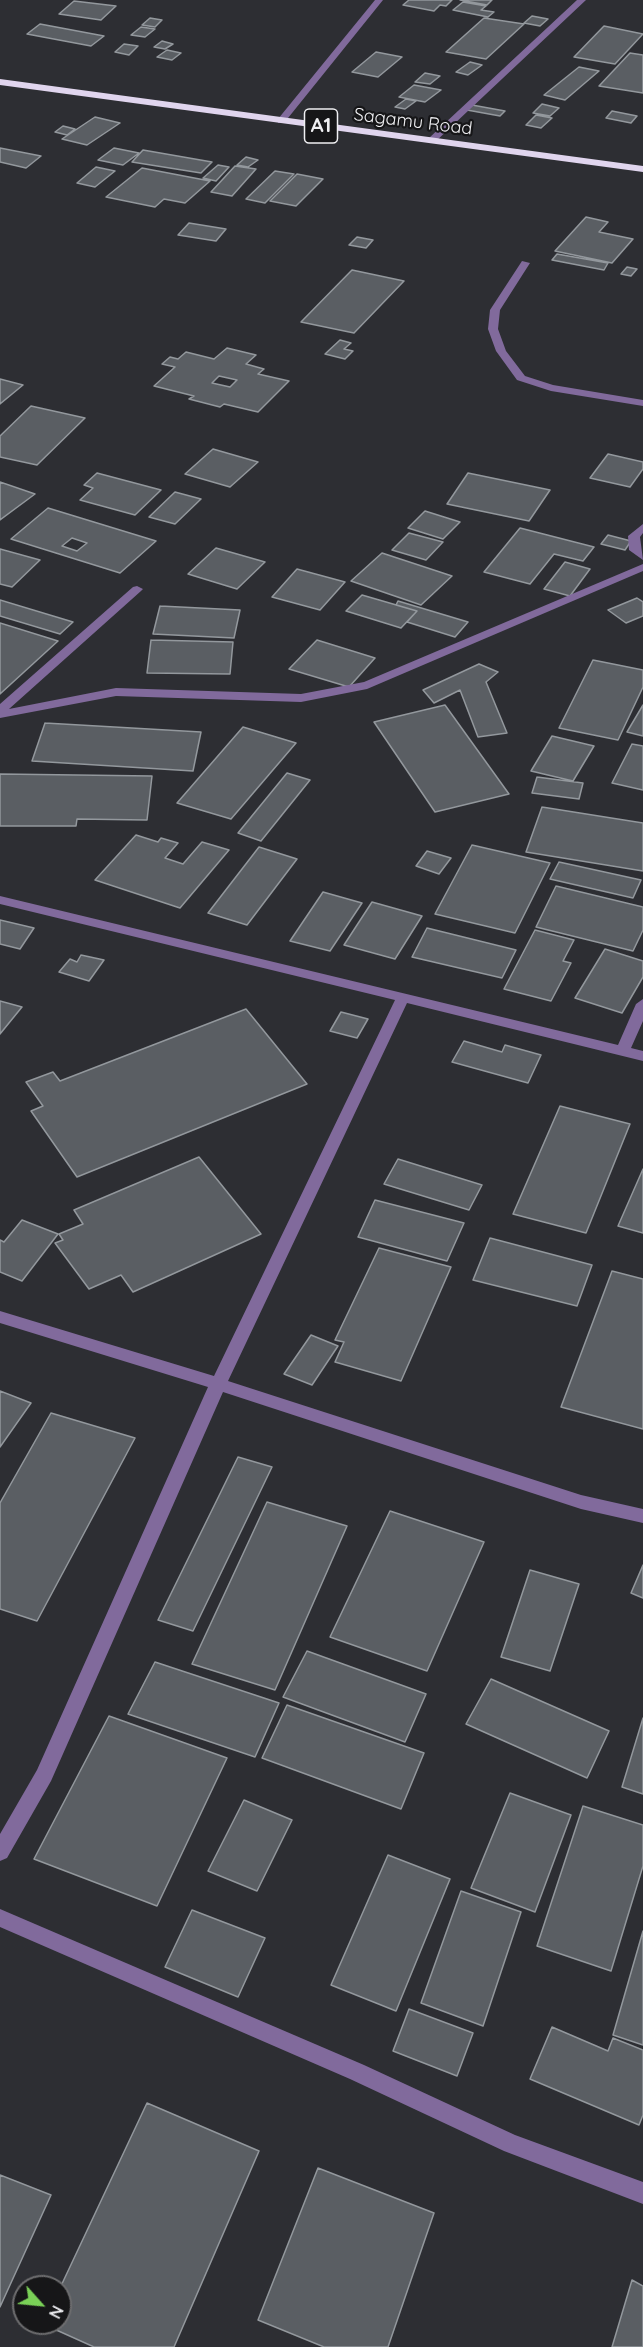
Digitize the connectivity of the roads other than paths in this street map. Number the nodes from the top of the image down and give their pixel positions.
1 (379, 0) edge
2 (582, 0) edge
3 (0, 82) edge
4 (281, 121) junction
5 (432, 141) junction
6 (643, 169) edge
7 (525, 263) dead end
8 (643, 403) edge
9 (643, 527) edge
10 (643, 557) edge
11 (643, 567) edge
12 (137, 589) dead end
13 (0, 712) edge
14 (0, 900) edge
15 (403, 998) junction
16 (643, 1004) edge
17 (623, 1051) junction
18 (643, 1056) edge
19 (0, 1317) edge
20 (218, 1384) junction
21 (643, 1516) edge
22 (0, 1852) edge
23 (0, 1918) edge
24 (643, 2193) edge

1 - 4 street
2 - 5 street
3 - 4 highway, Sagamu Road / A1
4 - 5 highway, Sagamu Road / A1
5 - 6 highway, Sagamu Road / A1
7 - 8 street
9 - 10 street
11 - 13 street
12 - 13 street
14 - 15 street
15 - 17 street
15 - 20 street
16 - 17 street
17 - 18 street
19 - 20 street
20 - 21 street
20 - 22 street
23 - 24 street

